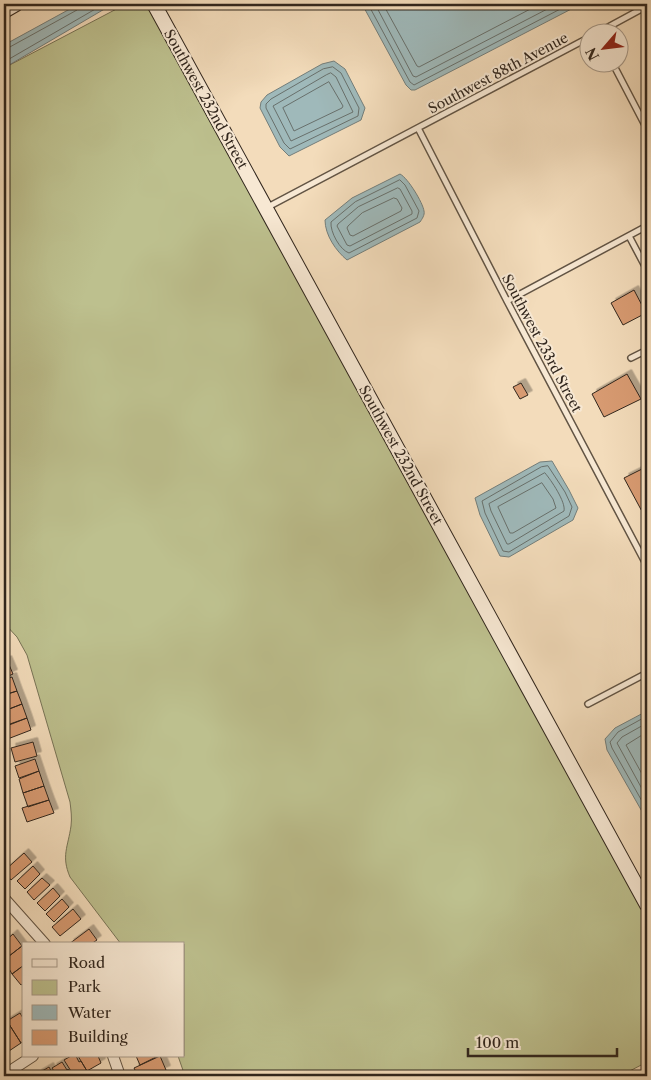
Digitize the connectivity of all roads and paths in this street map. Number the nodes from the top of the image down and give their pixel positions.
1 (16, 4) edge
2 (154, 4) edge
3 (647, 6) edge
4 (4, 11) edge
5 (617, 22) edge
6 (578, 43) edge
7 (617, 72) edge
8 (418, 128) junction
9 (647, 129) edge
10 (266, 209) junction
11 (647, 226) edge
12 (630, 236) junction
13 (647, 270) edge
14 (507, 301) junction
15 (647, 350) edge
16 (631, 358) dead end
17 (647, 566) edge
18 (647, 673) edge
19 (588, 704) dead end
20 (4, 898) edge
21 (647, 906) edge
22 (43, 942) edge
23 (30, 1058) edge
24 (113, 1058) edge
25 (4, 1075) edge
26 (120, 1076) edge

1 - 4 street
2 - 10 street, Southwest 232nd Street
3 - 5 lane
6 - 8 lane, Southwest 88th Avenue
7 - 9 lane
8 - 10 lane, Southwest 88th Avenue
8 - 14 lane, Southwest 233rd Street
10 - 21 street, Southwest 232nd Street
11 - 12 lane
12 - 13 lane
12 - 14 lane
14 - 17 lane, Southwest 233rd Street
15 - 16 lane
18 - 19 lane
20 - 22 street
23 - 25 street
24 - 26 street

